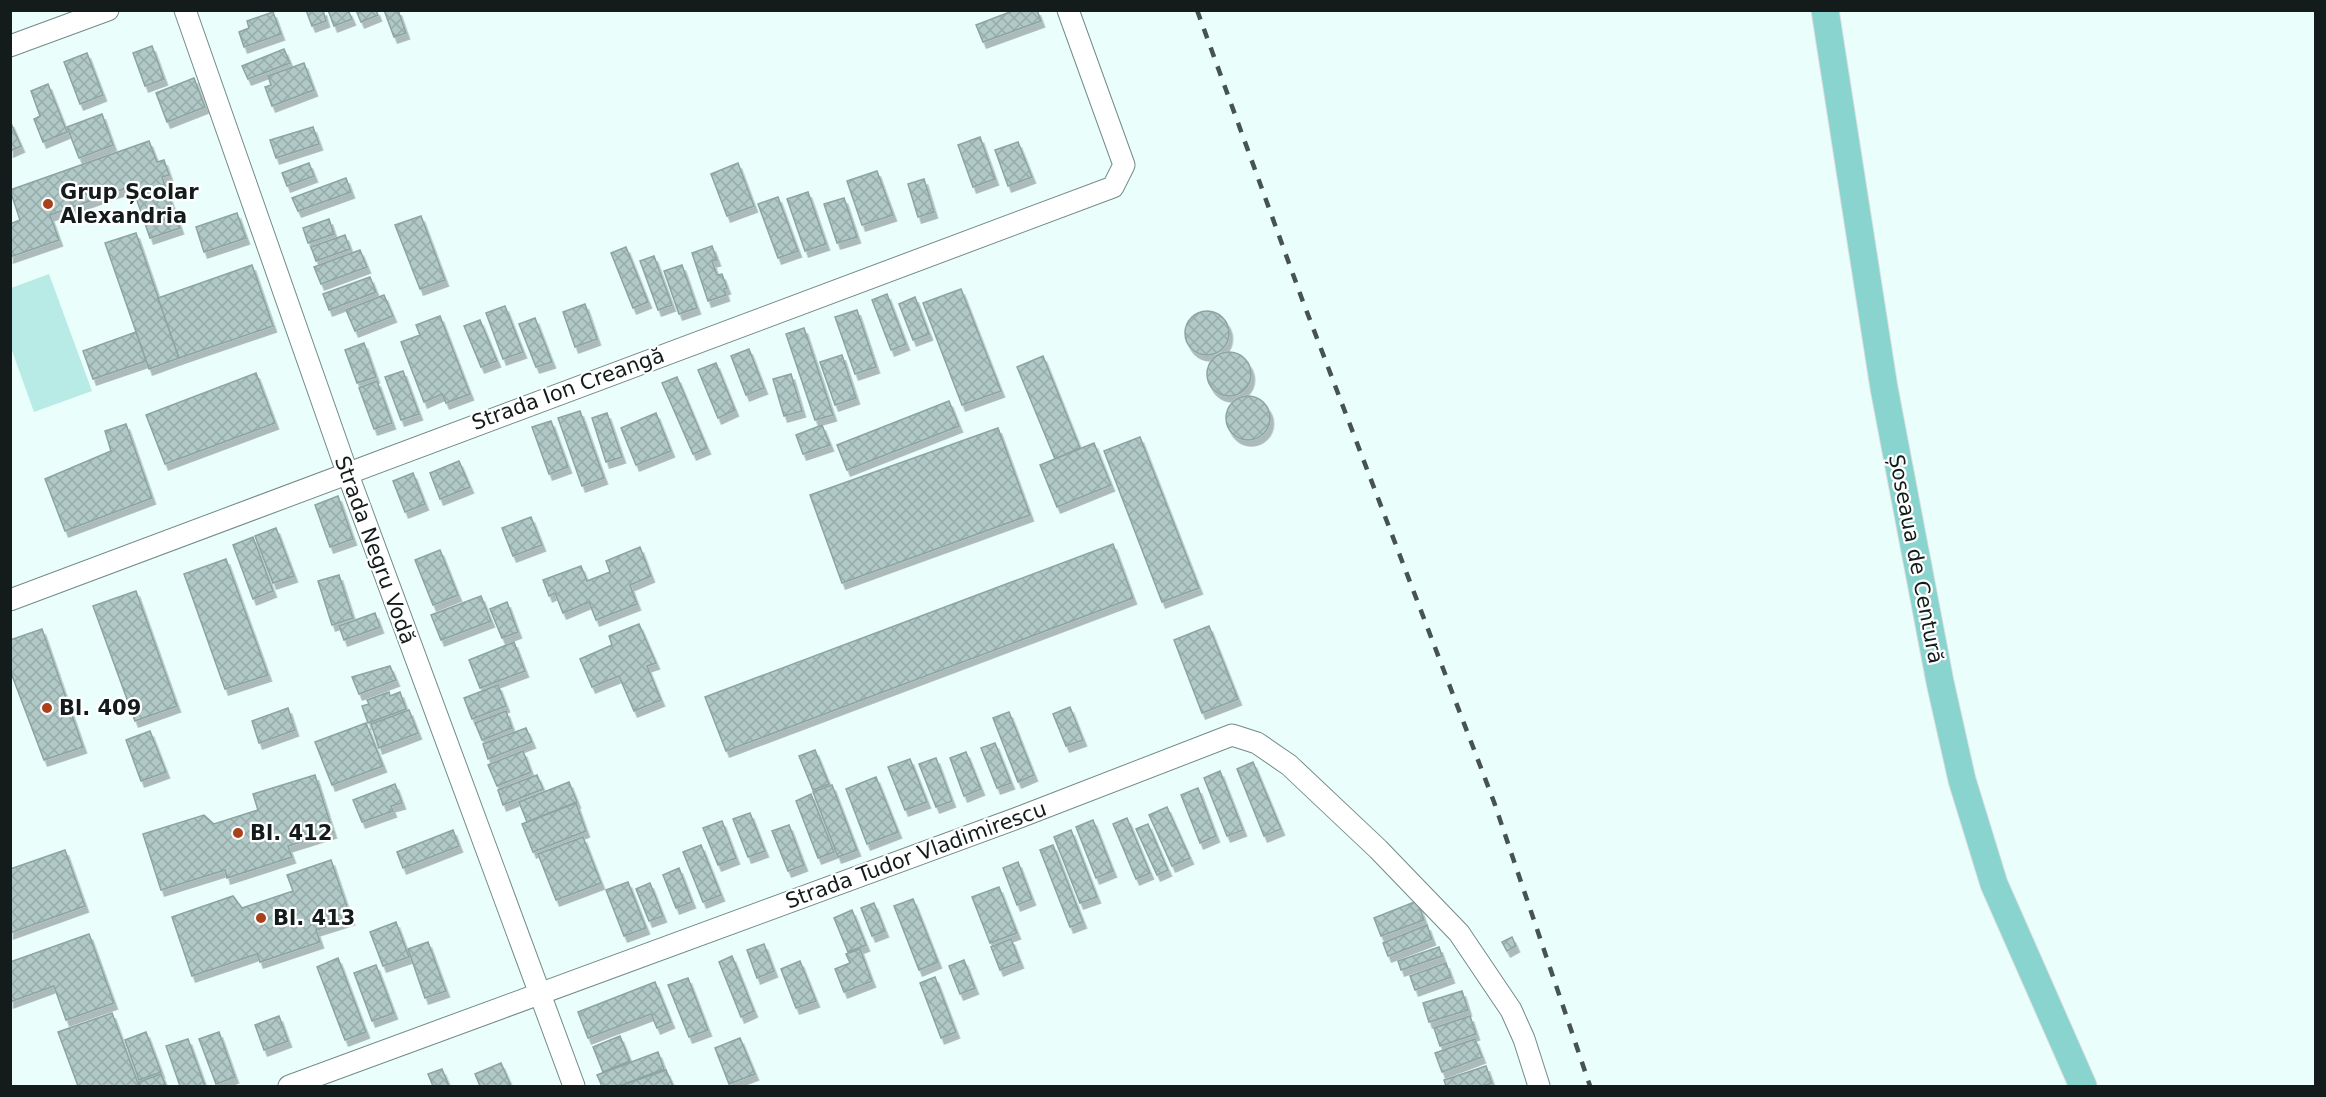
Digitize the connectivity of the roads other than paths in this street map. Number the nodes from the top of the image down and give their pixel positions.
1 (108, 10) edge
2 (185, 10) edge
3 (1068, 10) edge
4 (1825, 10) edge
5 (10, 46) edge
6 (347, 472) junction
7 (10, 600) edge
8 (540, 993) junction
9 (290, 1086) edge
10 (574, 1086) edge
11 (1539, 1086) edge
12 (2083, 1086) edge

1 - 5 street
2 - 6 street, Strada Negru Vodă
3 - 6 street, Strada Ion Creangă
4 - 12 main road, Șoseaua de Centură
6 - 7 street, Strada Ion Creangă
6 - 8 street, Strada Negru Vodă
8 - 9 street, Strada Tudor Vladimirescu
8 - 10 street, Strada Negru Vodă
8 - 11 street, Strada Tudor Vladimirescu

